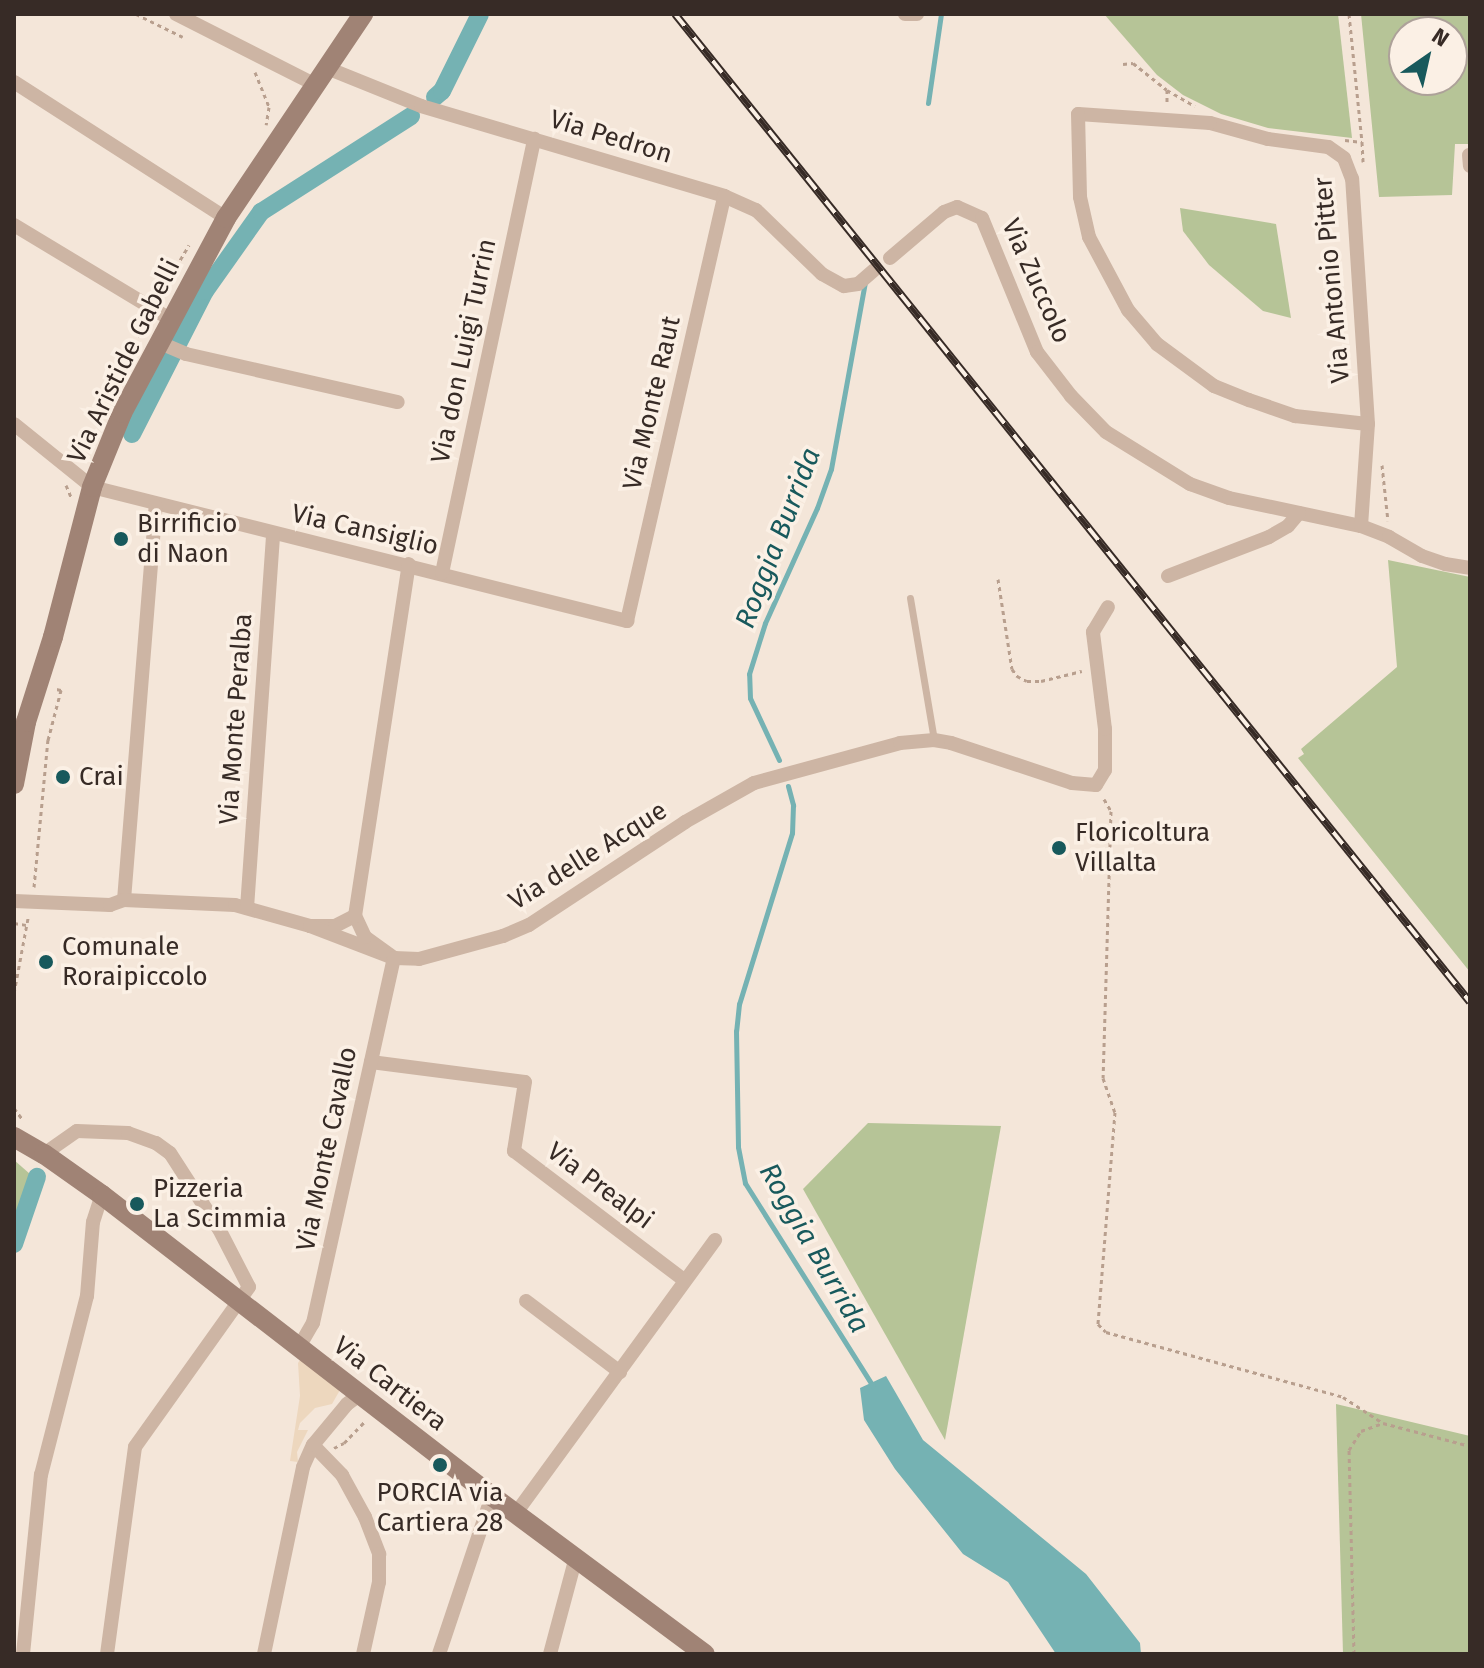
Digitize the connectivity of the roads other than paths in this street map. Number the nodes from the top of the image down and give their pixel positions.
1 (176, 14) edge
2 (356, 14) edge
3 (363, 14) edge
4 (905, 14) edge
5 (917, 14) edge
6 (345, 40) junction
7 (321, 76) junction
8 (14, 82) edge
9 (534, 139) junction
10 (1469, 155) edge
11 (1470, 166) edge
12 (724, 196) junction
13 (226, 218) junction
14 (14, 225) edge
15 (890, 258) dead end
16 (874, 270) dead end
17 (170, 319) junction
18 (165, 344) junction
19 (398, 402) dead end
20 (14, 424) edge
21 (1368, 424) junction
22 (84, 494) junction
23 (156, 506) junction
24 (1299, 513) junction
25 (1361, 526) junction
26 (273, 534) junction
27 (409, 564) junction
28 (1470, 568) edge
29 (442, 573) junction
30 (1168, 576) dead end
31 (910, 598) dead end
32 (1108, 607) dead end
33 (627, 621) joint
34 (934, 740) junction
35 (14, 784) edge
36 (124, 900) junction
37 (14, 901) edge
38 (247, 908) junction
39 (355, 916) junction
40 (310, 926) junction
41 (394, 958) junction
42 (371, 1062) junction
43 (14, 1123) edge
44 (14, 1137) edge
45 (44, 1154) junction
46 (102, 1195) junction
47 (715, 1240) dead end
48 (684, 1280) junction
49 (526, 1301) dead end
50 (241, 1303) junction
51 (299, 1347) junction
52 (620, 1372) junction
53 (361, 1394) junction
54 (318, 1449) junction
55 (492, 1496) junction
56 (516, 1513) junction
57 (576, 1557) junction
58 (23, 1654) edge
59 (107, 1654) edge
60 (264, 1654) edge
61 (363, 1654) edge
62 (439, 1654) edge
63 (550, 1654) edge
64 (705, 1654) edge

1 - 7 street
2 - 6 street, Via Aristide Gabelli
3 - 6 main road, Via Aristide Gabelli
4 - 5 street
6 - 7 main road, Via Aristide Gabelli
7 - 9 street, Via Pedron
7 - 13 main road, Via Aristide Gabelli
8 - 13 street
9 - 12 street, Via Pedron
9 - 29 street, Via don Luigi Turrin
10 - 11 street
12 - 16 street, Via Pedron
12 - 33 street, Via Monte Raut
13 - 17 main road, Via Aristide Gabelli
14 - 17 street
15 - 24 street, Via Zuccolo
17 - 18 main road, Via Aristide Gabelli
18 - 19 street
18 - 22 main road, Via Aristide Gabelli
20 - 22 street
21 - 21 street, Via Antonio Pitter
21 - 25 street, Via Antonio Pitter
22 - 23 street, Via Cansiglio
22 - 35 main road, Via Aristide Gabelli
23 - 26 street, Via Cansiglio
23 - 36 street
24 - 25 street, Via Zuccolo
24 - 30 street
25 - 28 street, Via Zuccolo
26 - 27 street, Via Cansiglio
26 - 38 street, Via Monte Peralba
27 - 29 street, Via Cansiglio
27 - 39 street
29 - 33 street, Via Cansiglio
31 - 34 lane
32 - 34 street
34 - 41 street, Via delle Acque
36 - 37 street, Via delle Acque
36 - 38 street, Via delle Acque
38 - 40 street, Via delle Acque
39 - 40 street, Via delle Acque
39 - 41 street
40 - 41 street, Via delle Acque
41 - 42 street, Via Monte Cavallo
42 - 48 street, Via Prealpi
42 - 51 street, Via Monte Cavallo
43 - 45 main road, Via Cartiera
44 - 45 main road, Via Cartiera
45 - 46 main road, Via Cartiera
45 - 50 street
46 - 50 main road, Via Cartiera
46 - 58 street
47 - 48 street
48 - 52 street
49 - 52 street
50 - 51 main road, Via Cartiera
50 - 59 street
51 - 53 main road, Via Cartiera
52 - 56 street
53 - 54 street
53 - 55 main road, Via Cartiera
54 - 60 street
54 - 61 street
55 - 56 main road, Via Cartiera
55 - 62 street
56 - 57 main road, Via Cartiera
57 - 63 street
57 - 64 main road, Via Cartiera

